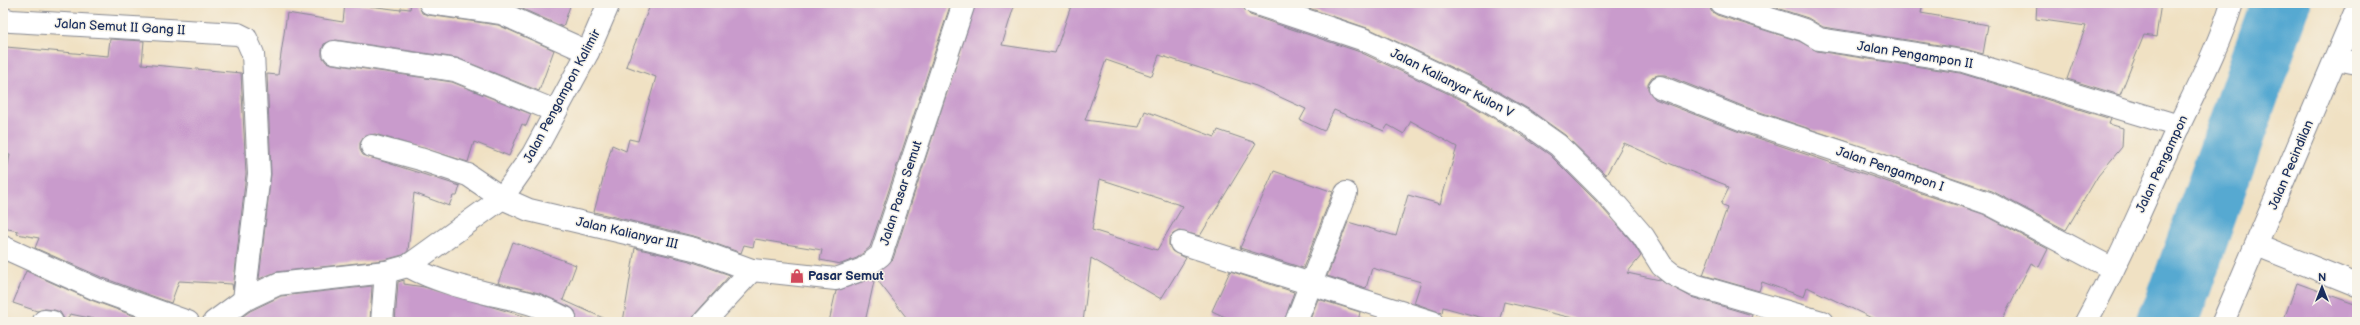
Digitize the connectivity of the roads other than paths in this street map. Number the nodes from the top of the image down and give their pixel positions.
1 (430, 3) edge
2 (609, 3) edge
3 (1254, 3) edge
4 (1721, 3) edge
5 (2232, 3) edge
6 (957, 5) edge
7 (2357, 8) edge
8 (3, 19) edge
9 (334, 52) dead end
10 (588, 52) junction
11 (2347, 61) edge
12 (1660, 87) dead end
13 (555, 111) junction
14 (2179, 126) junction
15 (372, 146) dead end
16 (1346, 193) dead end
17 (502, 198) junction
18 (1181, 243) dead end
19 (2257, 245) junction
20 (3, 247) edge
21 (408, 266) junction
22 (2113, 269) junction
23 (752, 270) junction
24 (386, 272) junction
25 (1310, 284) junction
26 (2357, 285) edge
27 (244, 300) junction
28 (565, 318) dead end
29 (188, 322) edge
30 (214, 322) edge
31 (382, 322) edge
32 (704, 322) edge
33 (1296, 322) edge
34 (1432, 322) edge
35 (1822, 322) edge
36 (2086, 322) edge
37 (2224, 322) edge

1 - 10 street
2 - 10 street, Jalan Pengampon Kalimir
3 - 35 street, Jalan Kalianyar Kulon V
4 - 14 street, Jalan Pengampon II
5 - 14 street, Jalan Pengampon
6 - 23 street, Jalan Pasar Semut
7 - 11 street, Jalan Pecindilan
8 - 27 street, Jalan Semut II Gang II
9 - 13 street
10 - 13 street, Jalan Pengampon Kalimir
11 - 19 street, Jalan Pecindilan
12 - 22 street, Jalan Pengampon I
13 - 17 street, Jalan Pengampon Kalimir
14 - 22 street, Jalan Pengampon
15 - 17 street, Jalan Kalianyar III
16 - 25 street
17 - 21 street, Jalan Pengampon Kalimir
17 - 23 street, Jalan Kalianyar III
18 - 25 street
19 - 26 street
19 - 37 street, Jalan Pecindilan
20 - 29 street
21 - 24 street, Jalan Pengampon Kalimir
21 - 28 street
22 - 36 street, Jalan Pengampon
23 - 32 street
24 - 27 street, Jalan Pengampon Kalimir
24 - 31 street
25 - 33 street
25 - 34 street
27 - 30 street, Jalan Pengampon Kalimir

